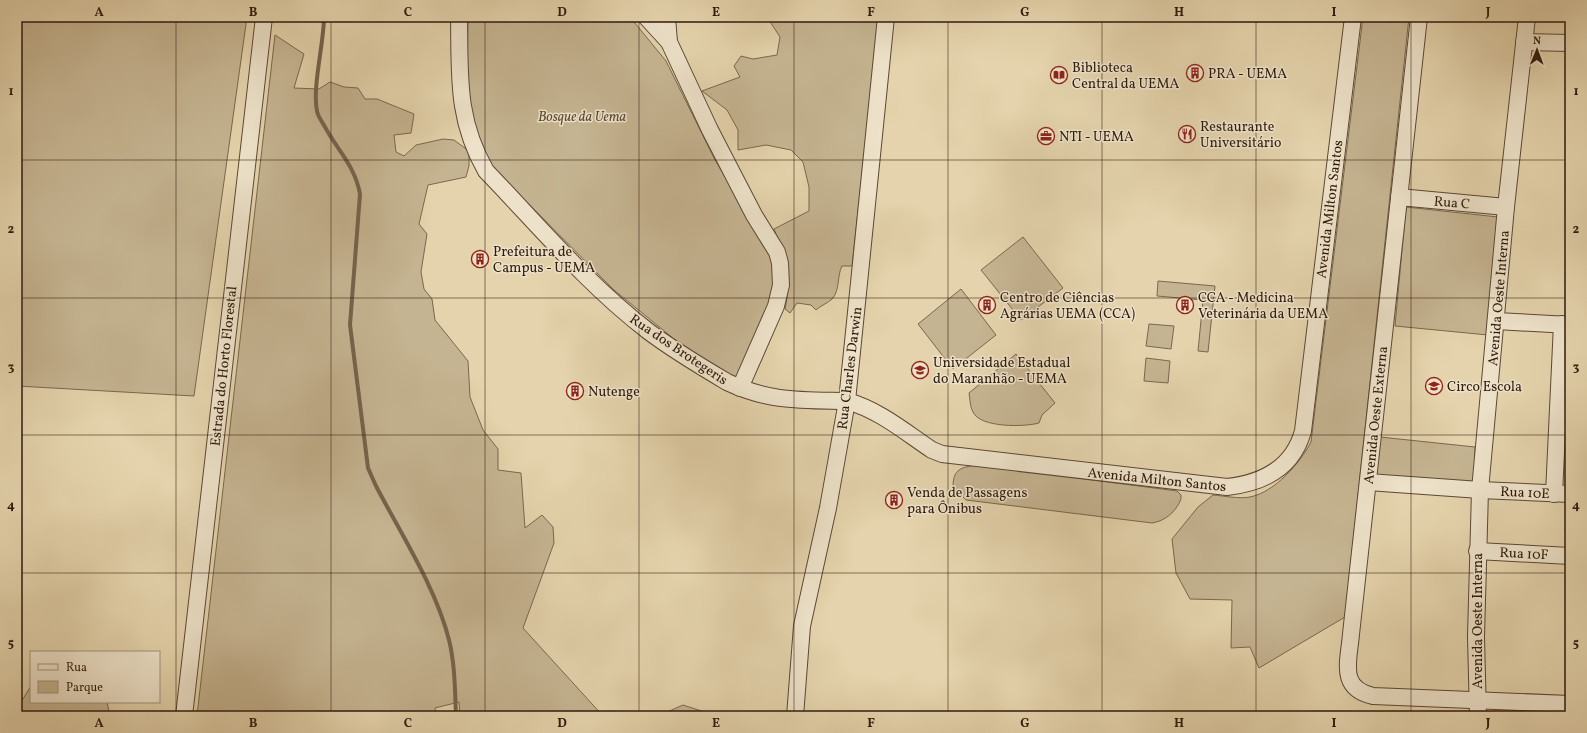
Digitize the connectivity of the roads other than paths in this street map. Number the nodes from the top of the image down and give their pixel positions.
1 (264, 17) edge
2 (459, 17) edge
3 (646, 17) edge
4 (667, 17) edge
5 (886, 17) edge
6 (1353, 17) edge
7 (1419, 17) edge
8 (1527, 17) edge
9 (669, 42) junction
10 (1524, 42) junction
11 (1570, 43) edge
12 (1399, 197) junction
13 (1506, 207) junction
14 (1496, 321) junction
15 (1566, 325) edge
16 (740, 388) junction
17 (847, 401) junction
18 (1368, 482) junction
19 (1480, 490) junction
20 (1562, 494) edge
21 (1477, 551) junction
22 (1570, 556) edge
23 (1477, 700) junction
24 (1570, 704) edge
25 (184, 716) edge
26 (795, 716) edge
27 (1478, 716) edge

1 - 25 street, Estrada do Horto Florestal
2 - 16 street, Rua dos Brotegeris
3 - 9 street
4 - 9 street
5 - 17 street, Rua Charles Darwin
6 - 17 street, Avenida Milton Santos
7 - 12 street, Avenida Oeste Externa
8 - 10 street, Avenida Oeste Interna
9 - 16 street
10 - 11 street
10 - 13 street, Avenida Oeste Interna
12 - 13 street, Rua C
12 - 18 street, Avenida Oeste Externa
13 - 14 street, Avenida Oeste Interna
14 - 15 street
14 - 19 street, Avenida Oeste Interna
15 - 20 street
16 - 17 street, Rua dos Brotegeris
17 - 26 street, Rua Charles Darwin
18 - 19 street, Rua 10E
18 - 23 street, Avenida Oeste Externa
19 - 20 street, Rua 10E
19 - 21 street, Avenida Oeste Interna
21 - 22 street, Rua 10F
21 - 23 street, Avenida Oeste Interna
23 - 24 street
23 - 27 street, Avenida Oeste Interna

